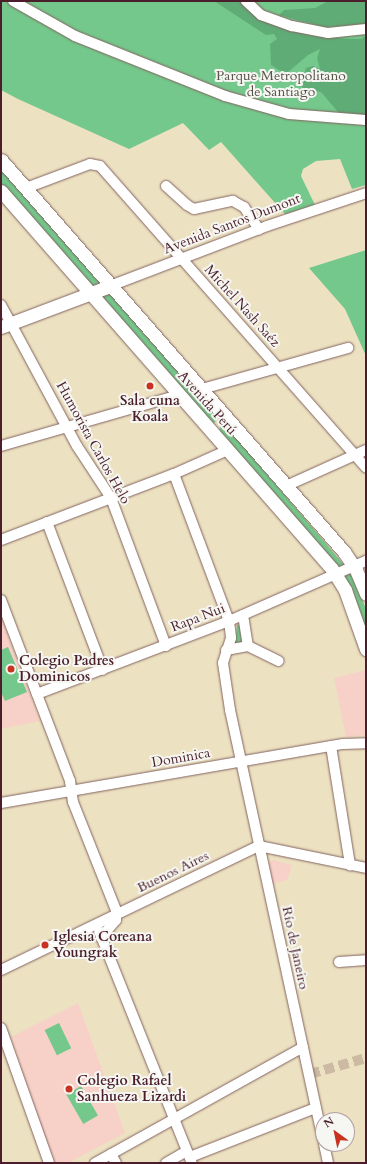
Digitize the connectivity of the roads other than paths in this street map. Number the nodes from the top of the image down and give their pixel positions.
1 (13, 1) edge
2 (246, 1) edge
3 (366, 29) edge
4 (366, 120) edge
5 (1, 160) edge
6 (166, 186) dead end
7 (26, 188) junction
8 (366, 193) edge
9 (3, 197) edge
10 (259, 230) junction
11 (182, 260) junction
12 (110, 286) junction
13 (90, 294) junction
14 (1, 305) edge
15 (6, 325) edge
16 (348, 348) dead end
17 (278, 368) junction
18 (202, 389) junction
19 (179, 395) junction
20 (222, 413) junction
21 (67, 427) junction
22 (207, 427) junction
23 (1, 446) edge
24 (228, 450) junction
25 (366, 450) edge
26 (354, 455) junction
27 (366, 468) edge
28 (174, 474) junction
29 (286, 486) junction
30 (111, 498) junction
31 (47, 522) junction
32 (1, 540) edge
33 (366, 561) edge
34 (354, 566) junction
35 (336, 574) junction
36 (366, 594) edge
37 (1, 600) edge
38 (243, 615) junction
39 (229, 621) junction
40 (166, 646) junction
41 (248, 646) junction
42 (366, 648) edge
43 (226, 650) junction
44 (280, 661) dead end
45 (103, 670) junction
46 (37, 694) junction
47 (366, 743) edge
48 (331, 746) junction
49 (242, 762) junction
50 (71, 791) junction
51 (1, 803) edge
52 (259, 846) junction
53 (350, 865) junction
54 (366, 868) edge
55 (117, 915) junction
56 (96, 924) junction
57 (101, 937) junction
58 (366, 960) edge
59 (339, 962) dead end
60 (1, 970) edge
61 (1, 1028) edge
62 (303, 1047) junction
63 (316, 1108) junction
64 (317, 1112) edge
65 (176, 1119) junction
66 (326, 1152) edge
67 (190, 1157) edge
68 (114, 1159) edge
69 (49, 1163) edge
70 (95, 1163) edge
71 (166, 1163) edge
72 (328, 1163) edge

1 - 4 street
2 - 3 street
5 - 7 main road, Avenida Perú
6 - 10 street
7 - 11 street, Michel Nash Saéz
7 - 12 main road, Avenida Perú
8 - 10 street, Avenida Santos Dumont
9 - 13 main road, Avenida Perú
10 - 11 street, Avenida Santos Dumont
11 - 12 street, Avenida Santos Dumont
11 - 17 street, Michel Nash Saéz
12 - 13 main road
12 - 18 main road, Avenida Perú
13 - 15 main road
13 - 19 main road, Avenida Perú
14 - 15 street, Humorista Carlos Helo
15 - 21 street, Humorista Carlos Helo
16 - 17 street
17 - 18 street
17 - 26 street, Michel Nash Saéz
18 - 20 main road, Avenida Perú
19 - 21 street
19 - 22 main road, Avenida Perú
20 - 22 main road
20 - 29 main road, Avenida Perú
21 - 23 street
21 - 30 street, Humorista Carlos Helo
22 - 24 main road, Avenida Perú
24 - 28 street
24 - 35 main road, Avenida Perú
25 - 26 street
26 - 27 street, Michel Nash Saéz
26 - 29 street
28 - 30 street
28 - 39 street
29 - 34 main road, Avenida Perú
30 - 31 street
30 - 40 street, Humorista Carlos Helo
31 - 32 street
31 - 45 street
33 - 34 street, Rapa Nui
34 - 35 street, Rapa Nui
34 - 36 main road, Avenida Perú
35 - 38 street, Rapa Nui
35 - 42 main road, Avenida Perú
37 - 46 street
38 - 39 street, Rapa Nui
38 - 41 street
39 - 40 street, Rapa Nui
39 - 43 street
40 - 45 street, Rapa Nui
41 - 43 street
41 - 44 street
43 - 49 street
45 - 46 street, Rapa Nui
46 - 50 street
47 - 48 street, Dominica
48 - 49 street, Dominica
48 - 53 street
49 - 50 street, Dominica
49 - 52 street, Río de Janeiro
50 - 51 street, Dominica
50 - 55 street
52 - 53 street
52 - 55 street, Buenos Aires
52 - 62 street, Río de Janeiro
53 - 54 street
55 - 56 street, Buenos Aires
55 - 57 street
56 - 57 street
56 - 60 street, Buenos Aires
57 - 65 street
58 - 59 street
61 - 69 street
62 - 63 street, Río de Janeiro
62 - 65 street
63 - 64 street, Río de Janeiro
63 - 67 street
65 - 67 street
65 - 68 street
66 - 72 street
67 - 71 street
68 - 70 street

